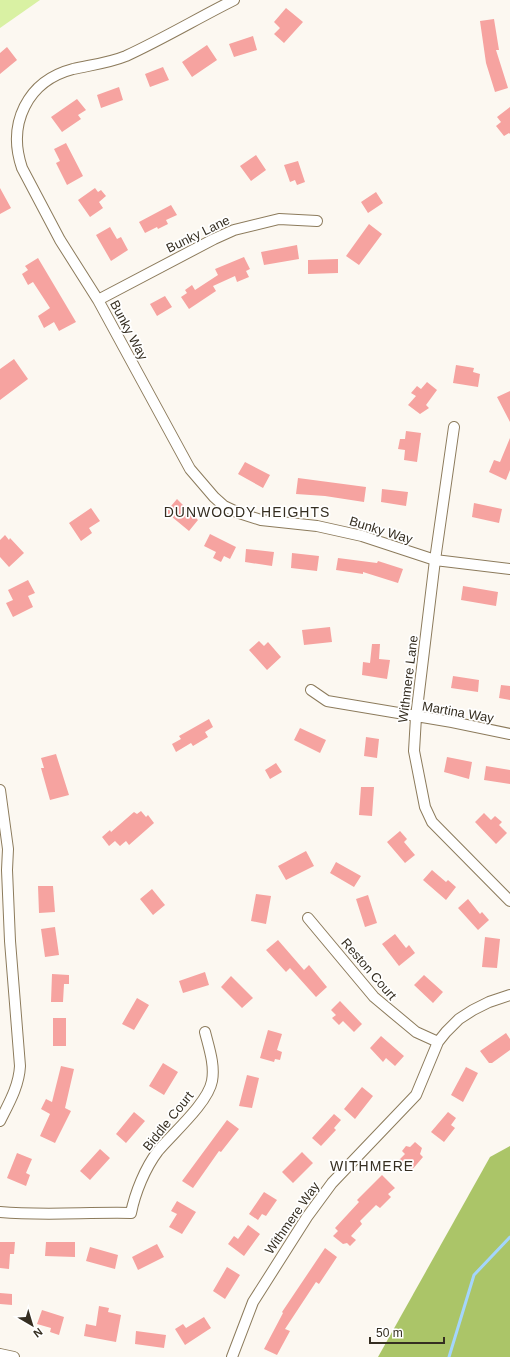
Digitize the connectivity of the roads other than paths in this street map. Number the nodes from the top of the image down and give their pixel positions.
1 (234, 0) edge
2 (317, 221) dead end
3 (98, 300) junction
4 (454, 427) dead end
5 (435, 560) junction
6 (510, 569) edge
7 (311, 690) dead end
8 (416, 717) junction
9 (510, 734) edge
10 (0, 790) edge
11 (4, 893) edge
12 (510, 901) edge
13 (308, 918) dead end
14 (510, 995) edge
15 (205, 1032) dead end
16 (438, 1042) junction
17 (0, 1121) edge
18 (0, 1212) edge
19 (0, 1354) edge
20 (14, 1357) edge
21 (232, 1357) edge

1 - 3 street, Bunky Way
2 - 3 street, Bunky Lane
3 - 5 street, Bunky Way
4 - 5 street, Withmere Lane
5 - 6 street, Bunky Way
5 - 8 street, Withmere Lane
7 - 8 street, Martina Way
8 - 9 street, Martina Way
8 - 12 street, Withmere Lane
10 - 11 street
11 - 17 street
13 - 16 street, Reston Court
14 - 16 street, Withmere Way
15 - 18 street, Biddle Court
16 - 21 street, Withmere Way
19 - 20 street

